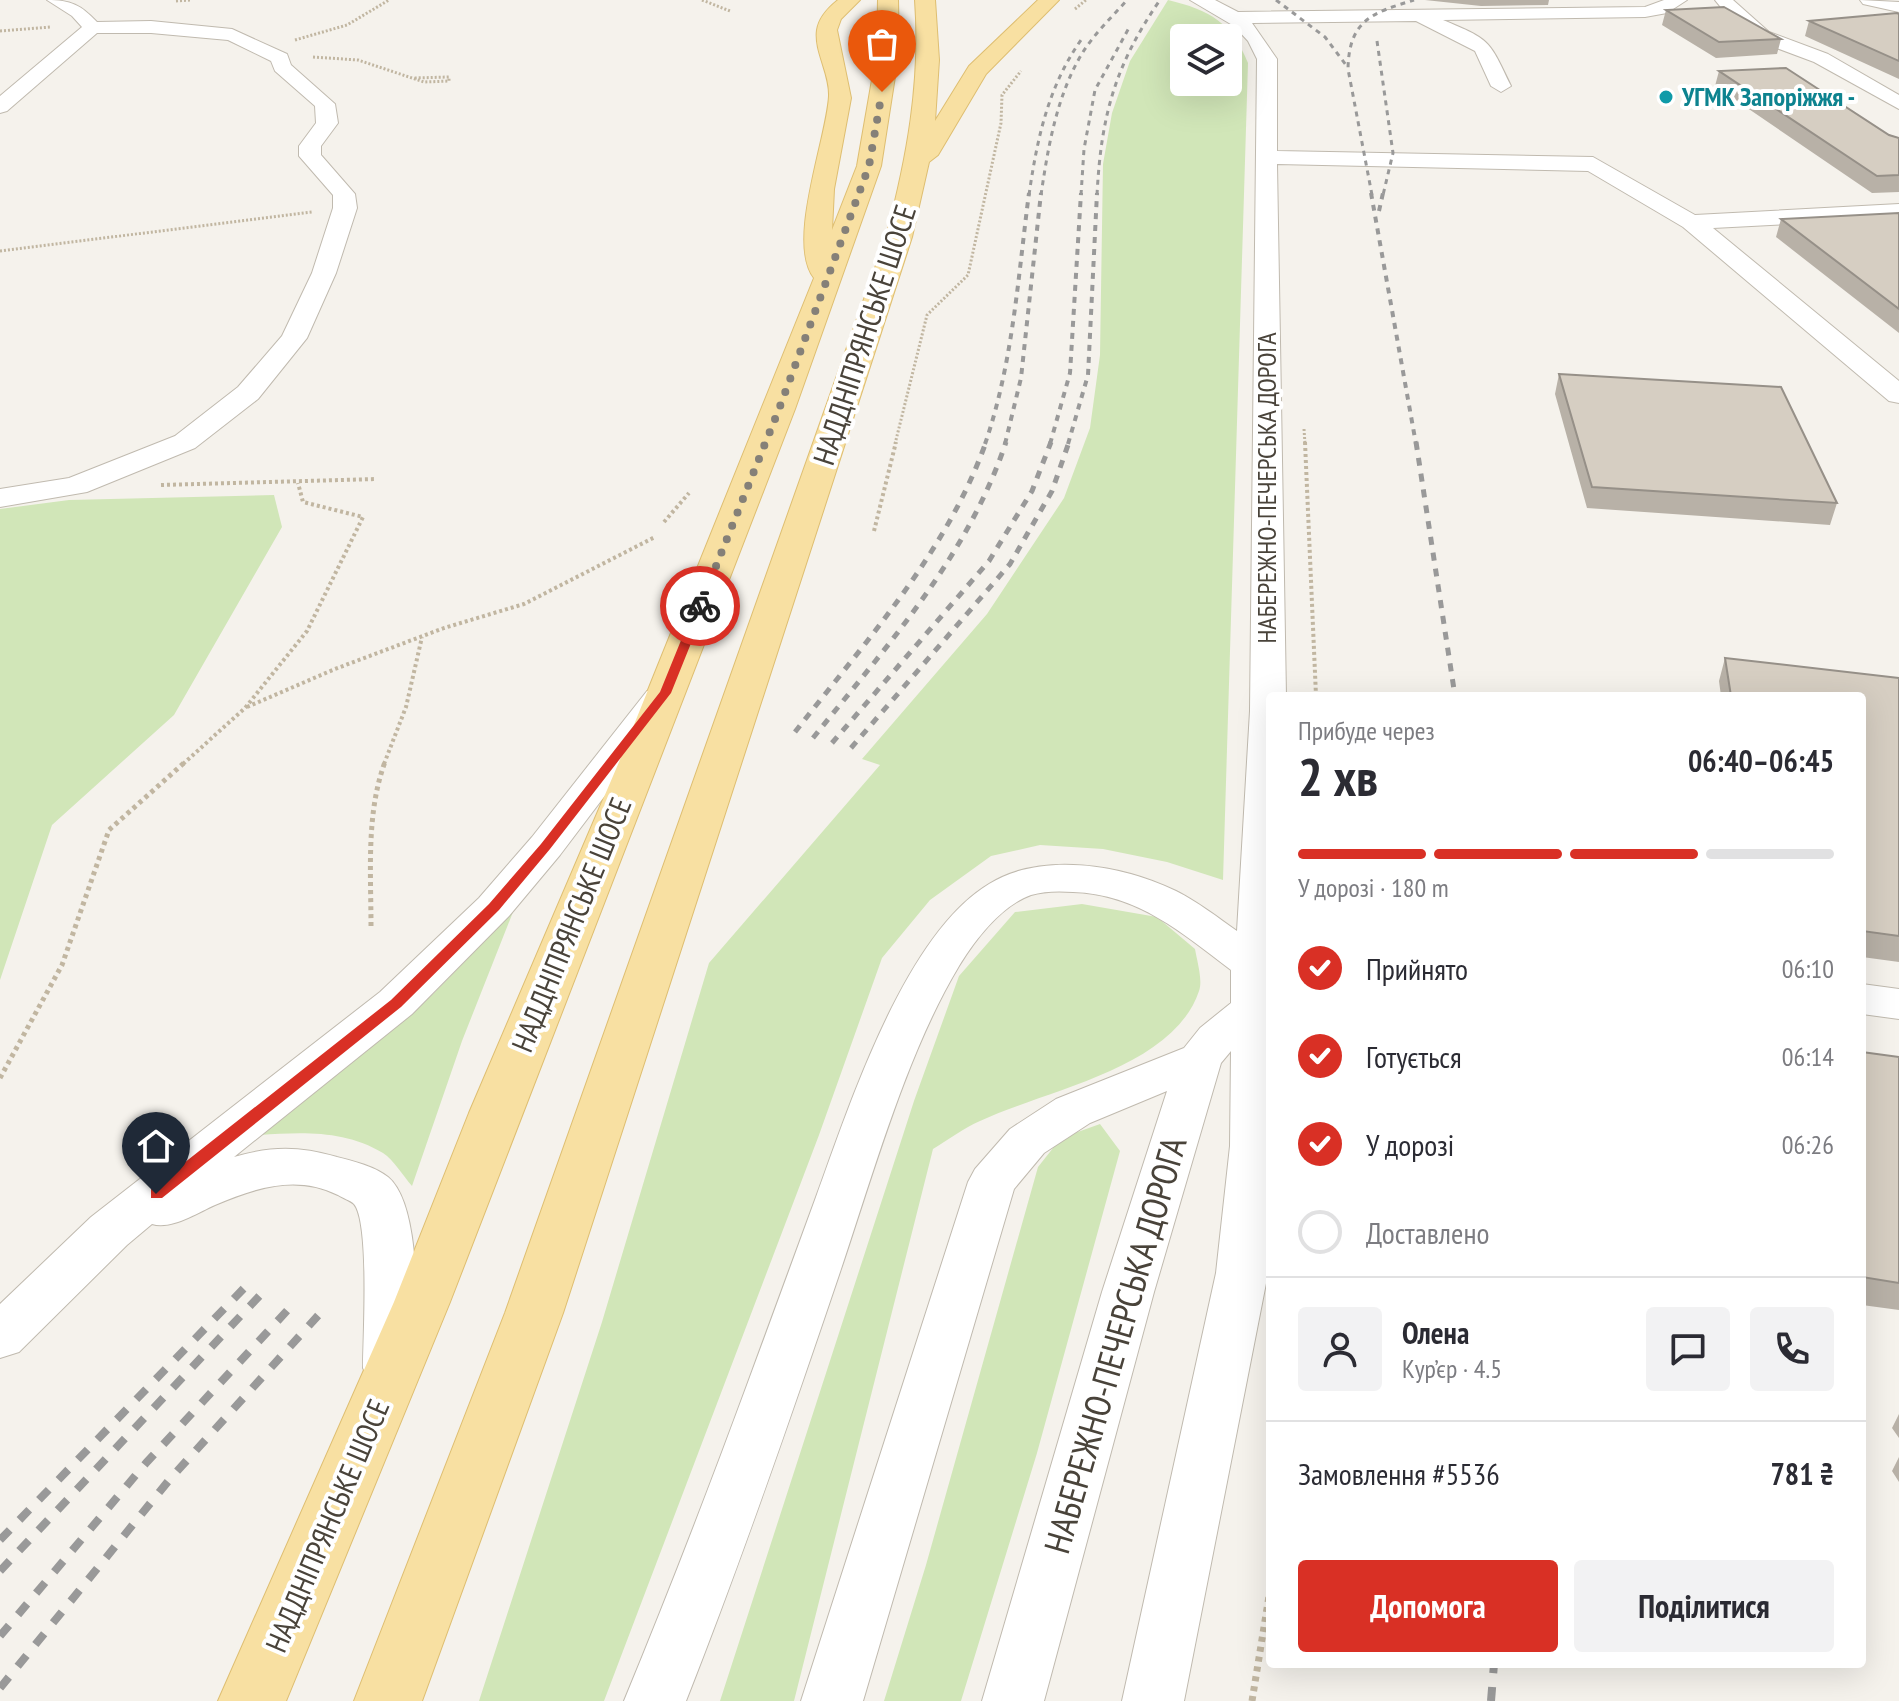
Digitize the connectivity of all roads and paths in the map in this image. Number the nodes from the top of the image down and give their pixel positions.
1 (56, 0) edge
2 (389, 0) edge
3 (702, 0) edge
4 (888, 0) edge
5 (925, 0) edge
6 (1049, 0) edge
7 (1199, 0) edge
8 (1678, 0) edge
9 (1724, 0) edge
10 (1869, 0) edge
11 (844, 5) edge
12 (1899, 7) edge
13 (730, 11) dead end
14 (1418, 14) junction
15 (1236, 18) junction
16 (90, 26) junction
17 (0, 31) edge
18 (274, 55) junction
19 (1026, 64) dead end
20 (414, 78) junction
21 (1501, 86) dead end
22 (1899, 103) edge
23 (0, 107) edge
24 (1268, 157) junction
25 (918, 167) junction
26 (345, 208) junction
27 (1899, 211) edge
28 (1691, 222) junction
29 (0, 251) edge
30 (825, 286) junction
31 (1899, 395) edge
32 (376, 479) dead end
33 (298, 483) junction
34 (149, 485) dead end
35 (689, 493) dead end
36 (0, 498) edge
37 (664, 522) dead end
38 (874, 531) dead end
39 (655, 537) dead end
40 (422, 637) junction
41 (1268, 692) edge
42 (665, 693) junction
43 (245, 708) junction
44 (1266, 761) edge
45 (371, 926) dead end
46 (1258, 959) edge
47 (1866, 1000) edge
48 (1899, 1004) edge
49 (1200, 1059) junction
50 (0, 1078) edge
51 (109, 1231) junction
52 (0, 1337) edge
53 (390, 1379) junction
54 (1266, 1615) edge
55 (252, 1701) edge
56 (388, 1701) edge
57 (655, 1701) edge
58 (832, 1701) edge
59 (1013, 1701) edge
60 (1153, 1701) edge
61 (1252, 1701) edge

1 - 16 street
2 - 18 path
3 - 13 path
4 - 30 main road, НАДДНІПРЯНСЬКЕ ШОСЕ
5 - 25 main road, НАДДНІПРЯНСЬКЕ ШОСЕ
6 - 25 main road
7 - 15 street, НАБЕРЕЖНО-ПЕЧЕРСЬКА ДОРОГА
8 - 14 street
9 - 22 street
10 - 12 street
11 - 30 main road
14 - 15 street
14 - 21 street
15 - 24 street, НАБЕРЕЖНО-ПЕЧЕРСЬКА ДОРОГА
16 - 17 path
16 - 18 street
16 - 23 street
18 - 20 path
18 - 26 street
19 - 38 path
20 - 20 path
24 - 28 street
24 - 41 street, НАБЕРЕЖНО-ПЕЧЕРСЬКА ДОРОГА
25 - 56 main road, НАДДНІПРЯНСЬКЕ ШОСЕ
26 - 29 path
26 - 36 street
27 - 28 street
28 - 31 street
30 - 42 main road, НАДДНІПРЯНСЬКЕ ШОСЕ
32 - 33 path
33 - 34 path
33 - 43 path
35 - 37 path
39 - 40 path
40 - 43 path
40 - 45 path
42 - 51 street
42 - 53 main road, НАДДНІПРЯНСЬКЕ ШОСЕ
43 - 50 path
44 - 46 street, НАБЕРЕЖНО-ПЕЧЕРСЬКА ДОРОГА
46 - 49 street, НАБЕРЕЖНО-ПЕЧЕРСЬКА ДОРОГА
46 - 57 street
46 - 60 street, НАБЕРЕЖНО-ПЕЧЕРСЬКА ДОРОГА
47 - 48 street
49 - 58 street
49 - 59 street, НАБЕРЕЖНО-ПЕЧЕРСЬКА ДОРОГА
51 - 52 street
51 - 53 street
53 - 55 main road, НАДДНІПРЯНСЬКЕ ШОСЕ
54 - 61 path

